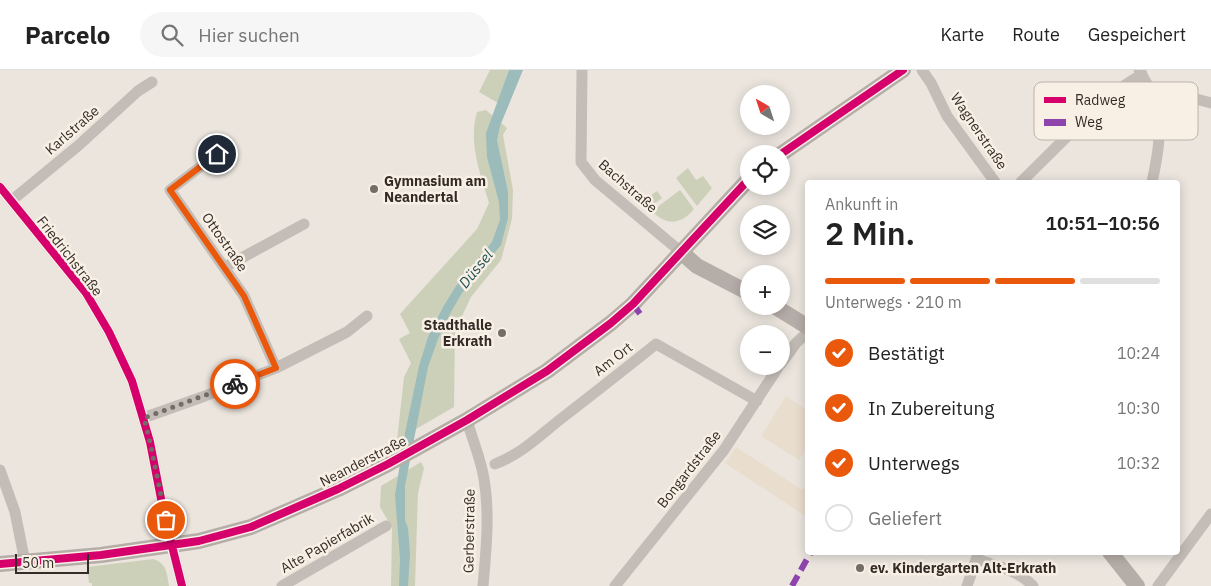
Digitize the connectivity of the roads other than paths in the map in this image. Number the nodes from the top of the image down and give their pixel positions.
1 (582, 70) edge
2 (903, 70) edge
3 (922, 70) edge
4 (1141, 72) edge
5 (152, 82) dead end
6 (1127, 82) edge
7 (1198, 99) edge
8 (1211, 103) edge
9 (1063, 140) edge
10 (1159, 140) edge
11 (790, 148) edge
12 (217, 154) dead end
13 (994, 180) edge
14 (1023, 180) edge
15 (1152, 180) edge
16 (0, 187) edge
17 (740, 189) edge
18 (11, 201) junction
19 (304, 224) dead end
20 (681, 252) junction
21 (225, 267) junction
22 (740, 288) edge
23 (787, 315) edge
24 (367, 316) dead end
25 (805, 327) edge
26 (805, 330) edge
27 (790, 351) edge
28 (276, 368) junction
29 (774, 375) edge
30 (757, 401) junction
31 (144, 418) junction
32 (466, 420) junction
33 (495, 464) dead end
34 (0, 470) edge
35 (1211, 514) edge
36 (386, 526) dead end
37 (172, 545) junction
38 (1112, 555) edge
39 (978, 556) edge
40 (25, 562) junction
41 (0, 564) edge
42 (182, 586) edge
43 (282, 586) edge
44 (483, 586) edge
45 (615, 586) edge
46 (967, 586) edge
47 (1033, 586) edge
48 (1137, 586) edge
49 (1158, 586) edge

1 - 20 street, Bachstraße
2 - 11 main road
3 - 13 street, Wagnerstraße
4 - 6 street
5 - 18 street, Karlstraße
7 - 8 street
9 - 14 street
10 - 15 street
12 - 21 street, Ottostraße
16 - 18 street, Friedrichstraße
17 - 20 main road, Neanderstraße
18 - 31 street, Friedrichstraße
19 - 21 street
20 - 22 main road
20 - 32 main road, Neanderstraße
21 - 28 street, Ottostraße
23 - 25 main road
24 - 28 street
26 - 27 street, Bongardstraße
28 - 31 street
29 - 30 street, Bongardstraße
30 - 33 street, Am Ort
30 - 45 street, Bongardstraße
31 - 37 street, Friedrichstraße
32 - 37 main road, Neanderstraße
32 - 44 street, Gerberstraße
34 - 40 street
35 - 49 street
36 - 43 street, Alte Papierfabrik
37 - 40 main road, Neanderstraße
37 - 42 street, Friedrichstraße
38 - 48 main road
39 - 46 street
39 - 47 street
40 - 41 main road, Neanderstraße

